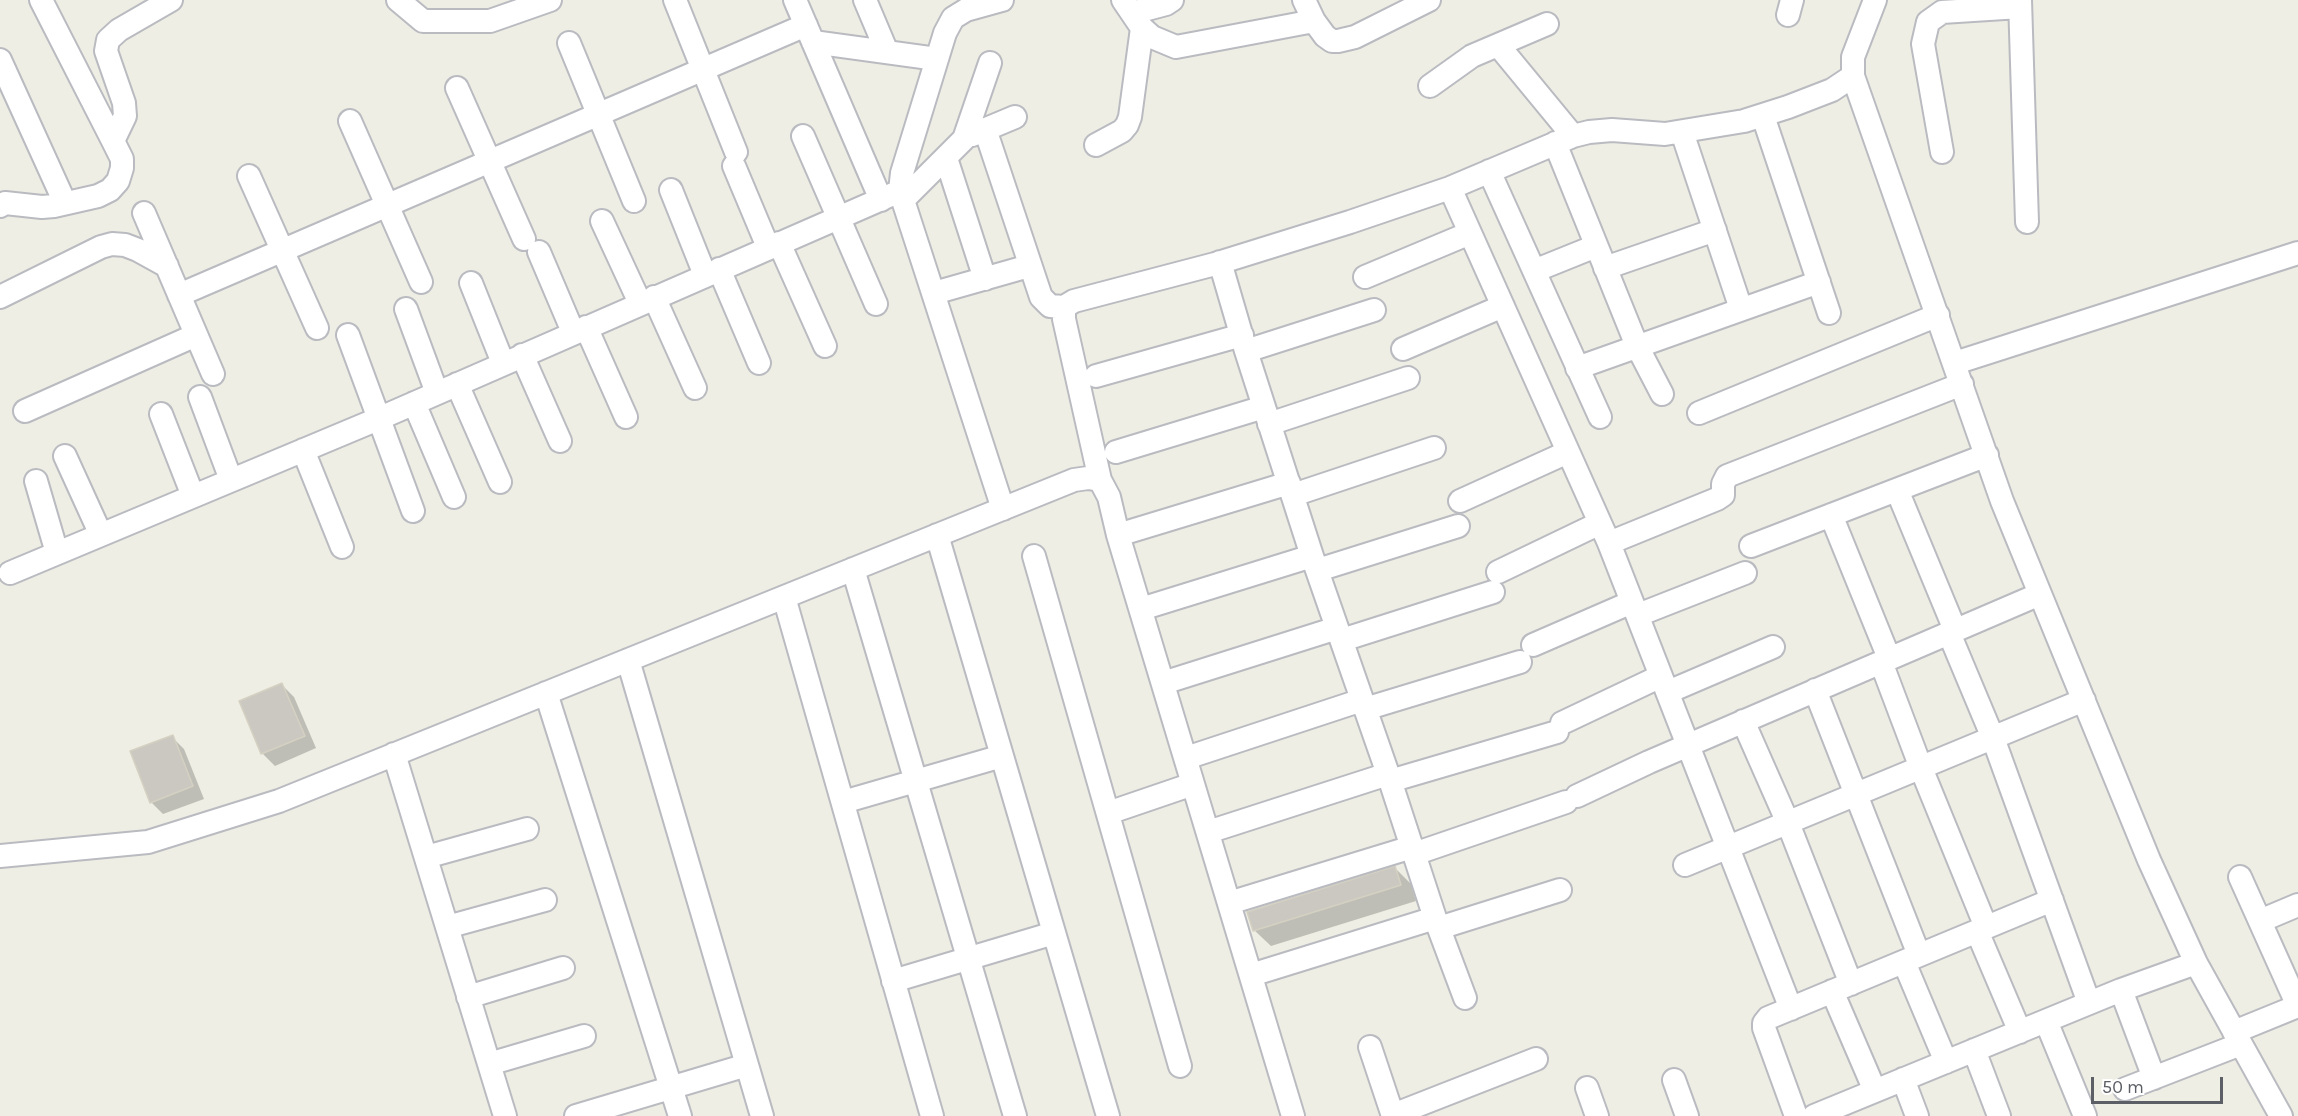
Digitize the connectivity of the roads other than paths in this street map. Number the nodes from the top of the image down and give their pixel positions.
1 (41, 0) edge
2 (171, 0) edge
3 (398, 0) edge
4 (471, 0) edge
5 (550, 0) edge
6 (675, 0) edge
7 (795, 0) edge
8 (865, 0) edge
9 (1002, 0) edge
10 (1172, 0) edge
11 (1304, 0) edge
12 (1429, 0) edge
13 (1875, 0) edge
14 (2020, 4) edge
15 (1132, 14) edge
16 (479, 21) junction
17 (1314, 21) junction
18 (1547, 24) dead end
19 (810, 34) junction
20 (568, 44) dead end
21 (1498, 45) junction
22 (887, 52) junction
23 (937, 59) junction
24 (0, 60) edge
25 (990, 63) dead end
26 (703, 70) junction
27 (1853, 76) junction
28 (1430, 86) dead end
29 (457, 87) dead end
30 (598, 114) junction
31 (1763, 116) junction
32 (1015, 117) dead end
33 (350, 122) dead end
34 (985, 129) junction
35 (1682, 132) junction
36 (803, 136) dead end
37 (964, 139) junction
38 (1564, 140) junction
39 (113, 141) junction
40 (1096, 145) dead end
41 (1942, 152) dead end
42 (946, 158) junction
43 (490, 161) junction
44 (1490, 171) junction
45 (249, 176) dead end
46 (1450, 188) junction
47 (670, 190) dead end
48 (894, 197) junction
49 (2, 199) edge
50 (634, 201) dead end
51 (65, 203) junction
52 (387, 206) junction
53 (144, 213) dead end
54 (840, 217) junction
55 (602, 221) dead end
56 (2027, 222) dead end
57 (1715, 230) junction
58 (1470, 232) junction
59 (773, 245) junction
60 (1596, 246) junction
61 (282, 251) junction
62 (2298, 253) edge
63 (1220, 262) junction
64 (167, 266) junction
65 (1029, 266) junction
66 (1605, 268) junction
67 (1534, 271) junction
68 (712, 272) junction
69 (1365, 277) dead end
70 (985, 279) junction
71 (421, 282) dead end
72 (1819, 282) junction
73 (471, 283) dead end
74 (934, 293) junction
75 (179, 295) junction
76 (0, 297) edge
77 (647, 300) junction
78 (876, 304) dead end
79 (1503, 306) junction
80 (1064, 307) junction
81 (406, 309) dead end
82 (1742, 309) junction
83 (1374, 310) dead end
84 (1829, 313) dead end
85 (1938, 315) junction
86 (317, 328) dead end
87 (579, 330) junction
88 (196, 335) junction
89 (348, 335) dead end
90 (1244, 343) junction
91 (825, 346) dead end
92 (1637, 346) junction
93 (1403, 350) dead end
94 (512, 359) junction
95 (759, 363) dead end
96 (1577, 368) junction
97 (213, 374) dead end
98 (1959, 374) junction
99 (1096, 376) dead end
100 (1408, 378) dead end
101 (447, 388) junction
102 (695, 388) dead end
103 (1662, 394) dead end
104 (200, 397) dead end
105 (414, 403) junction
106 (25, 411) dead end
107 (1699, 413) dead end
108 (161, 414) dead end
109 (1267, 416) junction
110 (626, 417) dead end
111 (1600, 417) dead end
112 (378, 418) junction
113 (560, 441) dead end
114 (1434, 448) dead end
115 (303, 450) junction
116 (1116, 452) dead end
117 (1568, 452) junction
118 (1987, 455) junction
119 (65, 456) dead end
120 (231, 480) junction
121 (1100, 480) junction
122 (36, 481) dead end
123 (500, 482) dead end
124 (1291, 489) junction
125 (1897, 490) junction
126 (193, 496) junction
127 (453, 497) dead end
128 (1460, 501) dead end
129 (1003, 509) junction
130 (413, 511) dead end
131 (1831, 515) junction
132 (1458, 526) dead end
133 (1604, 533) junction
134 (101, 535) junction
135 (937, 535) junction
136 (1118, 535) junction
137 (1751, 546) dead end
138 (342, 547) dead end
139 (57, 553) junction
140 (1034, 556) dead end
141 (1315, 563) junction
142 (853, 569) junction
143 (10, 573) dead end
144 (1745, 573) dead end
145 (2040, 594) junction
146 (784, 597) junction
147 (1635, 608) junction
148 (1141, 609) junction
149 (1952, 632) junction
150 (1340, 634) junction
151 (1773, 647) dead end
152 (628, 660) junction
153 (1885, 660) junction
154 (1163, 683) junction
155 (1664, 684) junction
156 (1815, 690) junction
157 (546, 693) junction
158 (2084, 700) junction
159 (1364, 704) junction
160 (1743, 722) junction
161 (1994, 738) junction
162 (1688, 745) junction
163 (394, 754) junction
164 (1002, 756) junction
165 (1186, 758) junction
166 (1921, 768) junction
167 (1389, 777) junction
168 (916, 781) junction
169 (1193, 784) junction
170 (1855, 795) junction
171 (843, 802) junction
172 (1108, 813) junction
173 (1788, 823) junction
174 (527, 829) dead end
175 (1208, 832) junction
176 (1728, 848) junction
177 (1413, 850) junction
178 (0, 856) edge
179 (426, 857) junction
180 (1684, 865) dead end
181 (2240, 876) dead end
182 (1560, 890) dead end
183 (545, 900) dead end
184 (2052, 900) junction
185 (1229, 903) junction
186 (2298, 905) edge
187 (2260, 921) junction
188 (1437, 923) junction
189 (447, 927) junction
190 (1982, 929) junction
191 (1054, 933) junction
192 (1911, 958) junction
193 (968, 959) junction
194 (2196, 963) junction
195 (563, 968) dead end
196 (1251, 975) junction
197 (893, 981) junction
198 (1842, 987) junction
199 (2121, 990) junction
200 (468, 997) junction
201 (1465, 998) dead end
202 (2089, 1003) junction
203 (2298, 1006) edge
204 (1791, 1008) junction
205 (2046, 1021) junction
206 (2020, 1032) junction
207 (584, 1036) dead end
208 (2238, 1038) junction
209 (1370, 1047) dead end
210 (1974, 1050) junction
211 (1536, 1059) dead end
212 (1946, 1062) junction
213 (489, 1064) junction
214 (747, 1065) junction
215 (1180, 1066) dead end
216 (2154, 1078) junction
217 (1903, 1079) junction
218 (1674, 1080) dead end
219 (671, 1087) junction
220 (1587, 1088) dead end
221 (2125, 1089) dead end
222 (1875, 1091) junction
223 (1822, 1114) edge
224 (505, 1116) edge
225 (576, 1116) edge
226 (680, 1116) edge
227 (762, 1116) edge
228 (932, 1116) edge
229 (1015, 1116) edge
230 (1108, 1116) edge
231 (1293, 1116) edge
232 (1393, 1116) edge
233 (1597, 1116) edge
234 (1688, 1116) edge
235 (1796, 1116) edge
236 (1917, 1116) edge
237 (1999, 1116) edge
238 (2085, 1116) edge
239 (2281, 1116) edge

1 - 39 street
2 - 39 street
3 - 16 street
4 - 16 street
5 - 16 street
6 - 26 street
7 - 19 street
8 - 22 street
9 - 23 street
10 - 15 street
11 - 17 street
12 - 17 street
13 - 27 street
14 - 41 street
14 - 56 street
15 - 17 street
15 - 40 street
18 - 21 street
19 - 22 street
19 - 26 street
19 - 48 street
20 - 30 street
21 - 28 street
21 - 38 street
22 - 23 street
23 - 48 street
24 - 51 street
25 - 37 street
26 - 30 street
26 - 59 street
27 - 31 street
27 - 85 street
29 - 43 street
30 - 43 street
30 - 50 street
31 - 35 street
31 - 72 street
32 - 34 street
33 - 52 street
34 - 37 street
34 - 65 street
35 - 38 street
35 - 57 street
36 - 54 street
37 - 42 street
38 - 44 street
38 - 60 street
39 - 51 street
42 - 48 street
42 - 70 street
43 - 52 street
43 - 87 street
44 - 46 street
44 - 67 street
45 - 61 street
46 - 58 street
46 - 63 street
47 - 68 street
48 - 54 street
48 - 74 street
49 - 51 street
52 - 61 street
52 - 71 street
53 - 64 street
54 - 59 street
54 - 78 street
55 - 77 street
57 - 66 street
57 - 82 street
58 - 69 street
58 - 79 street
59 - 68 street
59 - 91 street
60 - 66 street
60 - 67 street
61 - 75 street
61 - 86 street
62 - 98 street
63 - 80 street
63 - 90 street
64 - 75 street
64 - 76 street
65 - 70 street
65 - 80 street
66 - 92 street
67 - 96 street
68 - 77 street
68 - 95 street
70 - 74 street
72 - 82 street
72 - 84 street
73 - 94 street
74 - 129 street
75 - 88 street
77 - 87 street
77 - 102 street
79 - 93 street
79 - 117 street
80 - 121 street
81 - 101 street
82 - 92 street
83 - 90 street
85 - 98 street
85 - 107 street
87 - 94 street
87 - 110 street
88 - 97 street
88 - 106 street
89 - 112 street
90 - 99 street
90 - 109 street
92 - 96 street
92 - 103 street
94 - 101 street
94 - 113 street
96 - 111 street
98 - 118 street
98 - 133 street
100 - 109 street
101 - 105 street
101 - 123 street
104 - 120 street
105 - 112 street
105 - 127 street
108 - 126 street
109 - 116 street
109 - 124 street
112 - 115 street
112 - 130 street
114 - 124 street
115 - 120 street
115 - 138 street
117 - 128 street
117 - 133 street
118 - 125 street
118 - 145 street
119 - 134 street
120 - 126 street
121 - 129 street
121 - 136 street
122 - 139 street
124 - 136 street
124 - 141 street
125 - 131 street
125 - 149 street
126 - 134 street
129 - 135 street
131 - 137 street
131 - 153 street
132 - 141 street
133 - 147 street
133 - 150 street
134 - 139 street
135 - 142 street
135 - 164 street
136 - 148 street
139 - 143 street
140 - 172 street
141 - 148 street
141 - 150 street
142 - 146 street
142 - 168 street
144 - 147 street
145 - 149 street
145 - 158 street
146 - 152 street
146 - 171 street
147 - 155 street
147 - 159 street
148 - 154 street
149 - 153 street
149 - 161 street
150 - 154 street
150 - 159 street
151 - 155 street
152 - 157 street
152 - 214 street
153 - 156 street
153 - 166 street
154 - 165 street
155 - 162 street
155 - 167 street
156 - 160 street
156 - 170 street
157 - 163 street
157 - 219 street
158 - 161 street
158 - 194 street
159 - 165 street
159 - 167 street
160 - 162 street
160 - 173 street
161 - 166 street
161 - 184 street
162 - 176 street
162 - 177 street
163 - 178 street
163 - 179 street
164 - 168 street
164 - 191 street
165 - 169 street
166 - 170 street
166 - 190 street
167 - 175 street
167 - 177 street
168 - 171 street
168 - 193 street
169 - 172 street
169 - 175 street
170 - 173 street
170 - 192 street
171 - 197 street
172 - 215 street
173 - 176 street
173 - 198 street
174 - 179 street
175 - 185 street
176 - 180 street
176 - 204 street
177 - 185 street
177 - 188 street
179 - 189 street
181 - 187 street
182 - 188 street
183 - 189 street
184 - 190 street
184 - 202 street
185 - 196 street
186 - 187 street
187 - 203 street
188 - 196 street
188 - 201 street
189 - 200 street
190 - 192 street
190 - 206 street
191 - 193 street
191 - 230 street
192 - 198 street
192 - 212 street
193 - 197 street
193 - 229 street
194 - 199 street
194 - 208 street
195 - 200 street
196 - 231 street
197 - 228 street
198 - 204 street
198 - 222 street
199 - 202 street
199 - 216 street
200 - 213 street
202 - 205 street
203 - 208 street
204 - 235 street
205 - 206 street
205 - 238 street
206 - 210 street
207 - 213 street
208 - 216 street
208 - 239 street
209 - 232 street
210 - 212 street
210 - 237 street
211 - 232 street
212 - 217 street
213 - 224 street
214 - 219 street
214 - 227 street
216 - 221 street
217 - 222 street
217 - 236 street
218 - 234 street
219 - 225 street
219 - 226 street
220 - 233 street
222 - 223 street

